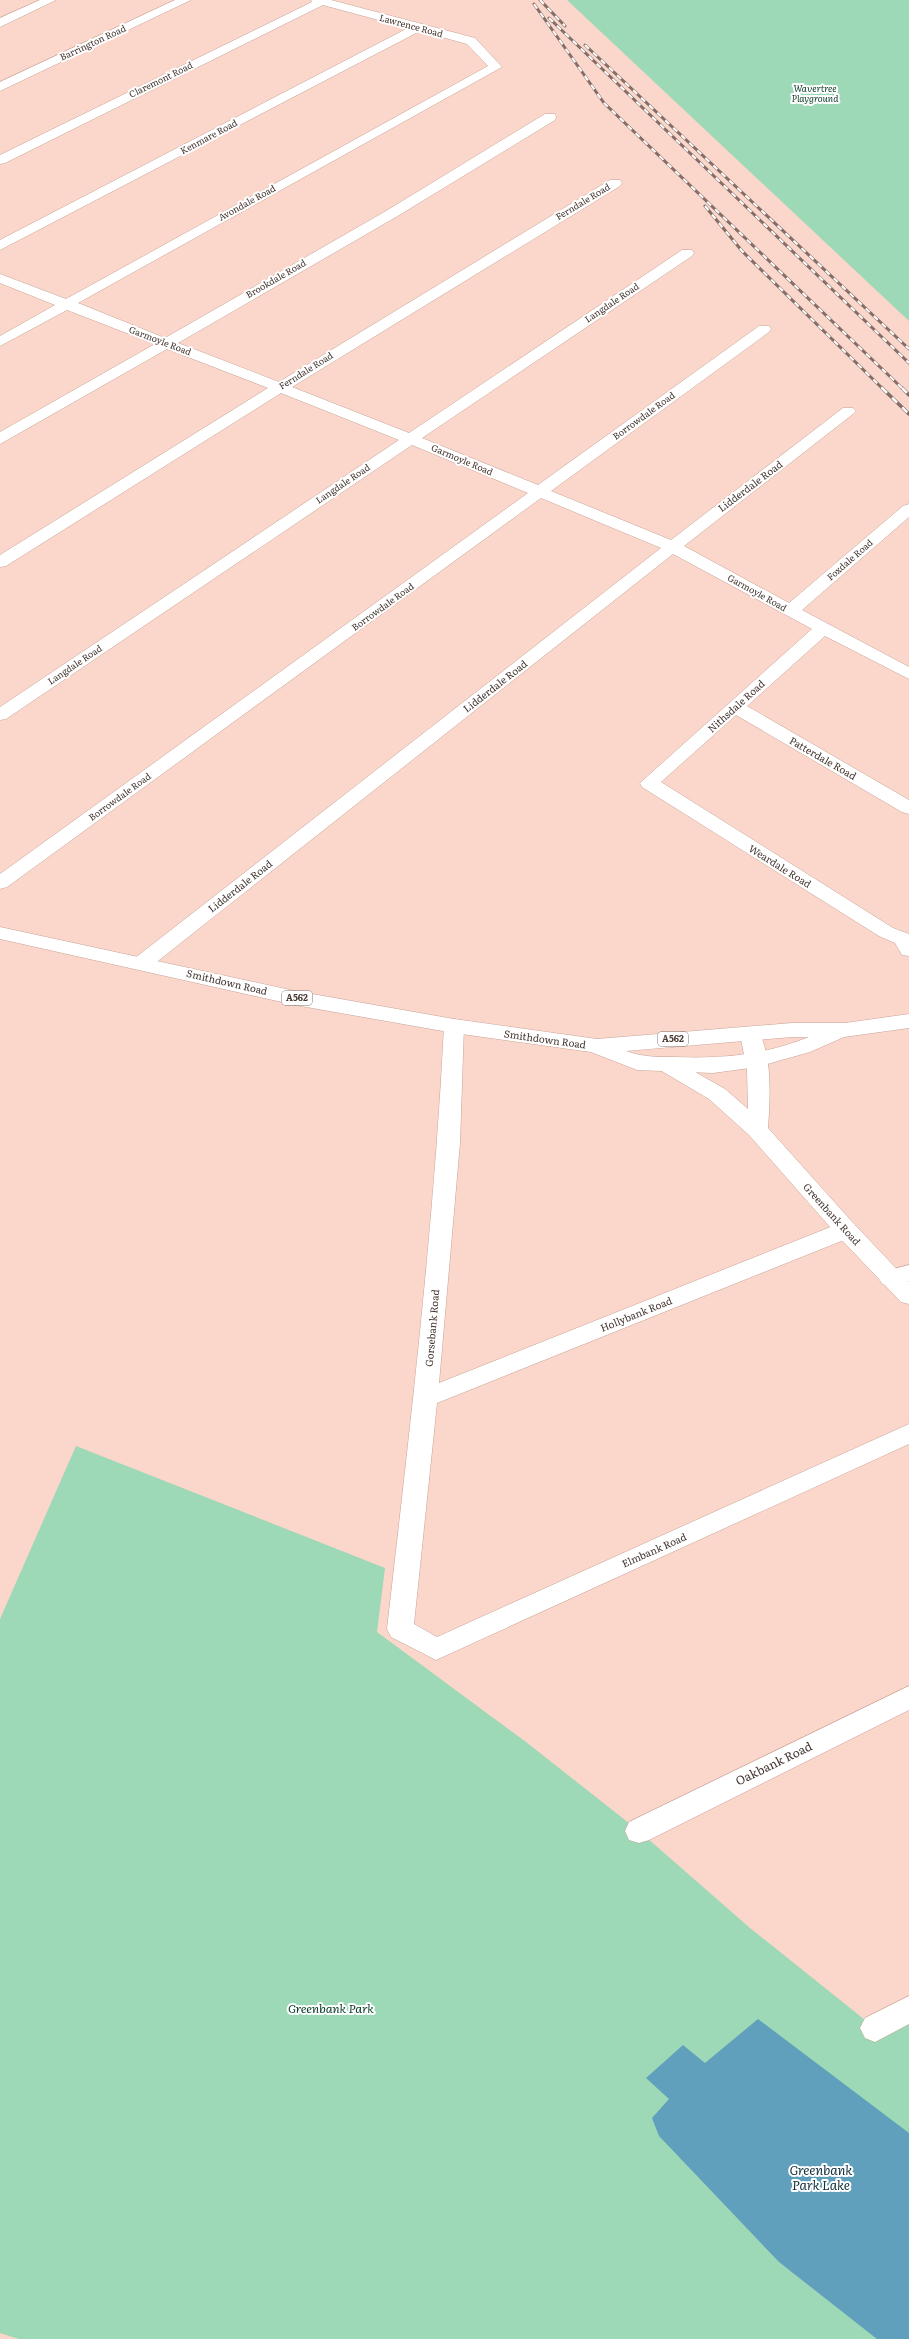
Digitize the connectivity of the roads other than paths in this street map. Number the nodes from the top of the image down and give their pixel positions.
1 (50, 0) edge
2 (185, 0) edge
3 (320, 1) edge
4 (0, 23) edge
5 (417, 28) junction
6 (496, 67) joint
7 (0, 87) edge
8 (550, 117) dead end
9 (0, 160) edge
10 (615, 183) dead end
11 (0, 246) edge
12 (687, 253) dead end
13 (0, 278) edge
14 (67, 304) junction
15 (764, 329) dead end
16 (0, 342) edge
17 (165, 344) junction
18 (280, 387) junction
19 (848, 411) dead end
20 (411, 438) junction
21 (0, 439) edge
22 (540, 493) junction
23 (909, 509) edge
24 (671, 546) junction
25 (0, 562) edge
26 (790, 611) junction
27 (823, 628) junction
28 (909, 674) edge
29 (736, 707) junction
30 (0, 715) edge
31 (649, 783) joint
32 (909, 808) edge
33 (0, 883) edge
34 (0, 933) edge
35 (909, 950) edge
36 (142, 963) junction
37 (909, 1021) edge
38 (454, 1026) junction
39 (845, 1030) junction
40 (750, 1034) junction
41 (597, 1046) junction
42 (757, 1060) junction
43 (667, 1065) junction
44 (757, 1130) junction
45 (846, 1230) junction
46 (900, 1275) edge
47 (909, 1296) edge
48 (426, 1398) junction
49 (909, 1433) edge
50 (400, 1629) joint
51 (909, 1697) edge
52 (639, 1831) dead end
53 (909, 2009) edge
54 (875, 2028) dead end

1 - 4 main road
2 - 7 main road, Barrington Road
3 - 5 main road, Lawrence Road
3 - 9 main road, Claremont Road
5 - 6 main road, Lawrence Road
5 - 11 main road, Kenmare Road
6 - 14 main road, Avondale Road
8 - 17 main road, Brookdale Road
10 - 18 main road, Ferndale Road
12 - 20 main road, Langdale Road
13 - 14 main road, Garmoyle Road
14 - 16 main road, Avondale Road
14 - 17 main road, Garmoyle Road
15 - 22 main road, Borrowdale Road
17 - 18 main road, Garmoyle Road
17 - 21 main road, Brookdale Road
18 - 20 main road, Garmoyle Road
18 - 25 main road, Ferndale Road
19 - 24 main road, Lidderdale Road
20 - 22 main road, Garmoyle Road
20 - 30 main road, Langdale Road
22 - 24 main road, Garmoyle Road
22 - 33 main road, Borrowdale Road
23 - 26 main road, Foxdale Road
24 - 26 main road, Garmoyle Road
24 - 36 main road, Lidderdale Road
26 - 27 main road, Garmoyle Road
27 - 28 main road, Garmoyle Road
27 - 29 main road, Nithsdale Road
29 - 31 main road, Nithsdale Road
29 - 32 main road, Patterdale Road
31 - 35 main road, Weardale Road
34 - 36 main road, Smithdown Road / A562
36 - 38 main road, Smithdown Road / A562
37 - 39 main road, Smithdown Road / A562
38 - 41 main road, Smithdown Road / A562
38 - 48 main road, Gorsebank Road
39 - 40 main road, Smithdown Road / A562
39 - 42 main road, Smithdown Road / A562
40 - 41 main road, Smithdown Road / A562
40 - 42 main road
41 - 43 main road, Smithdown Road / A562
42 - 43 main road, Smithdown Road / A562
42 - 44 main road
43 - 44 main road, Greenbank Road
44 - 45 main road, Greenbank Road
45 - 46 main road, Greenbank Road
45 - 48 main road, Hollybank Road
46 - 47 main road, Greenbank Road
48 - 50 main road, Gorsebank Road
49 - 50 main road, Elmbank Road
51 - 52 main road, Oakbank Road
53 - 54 main road

